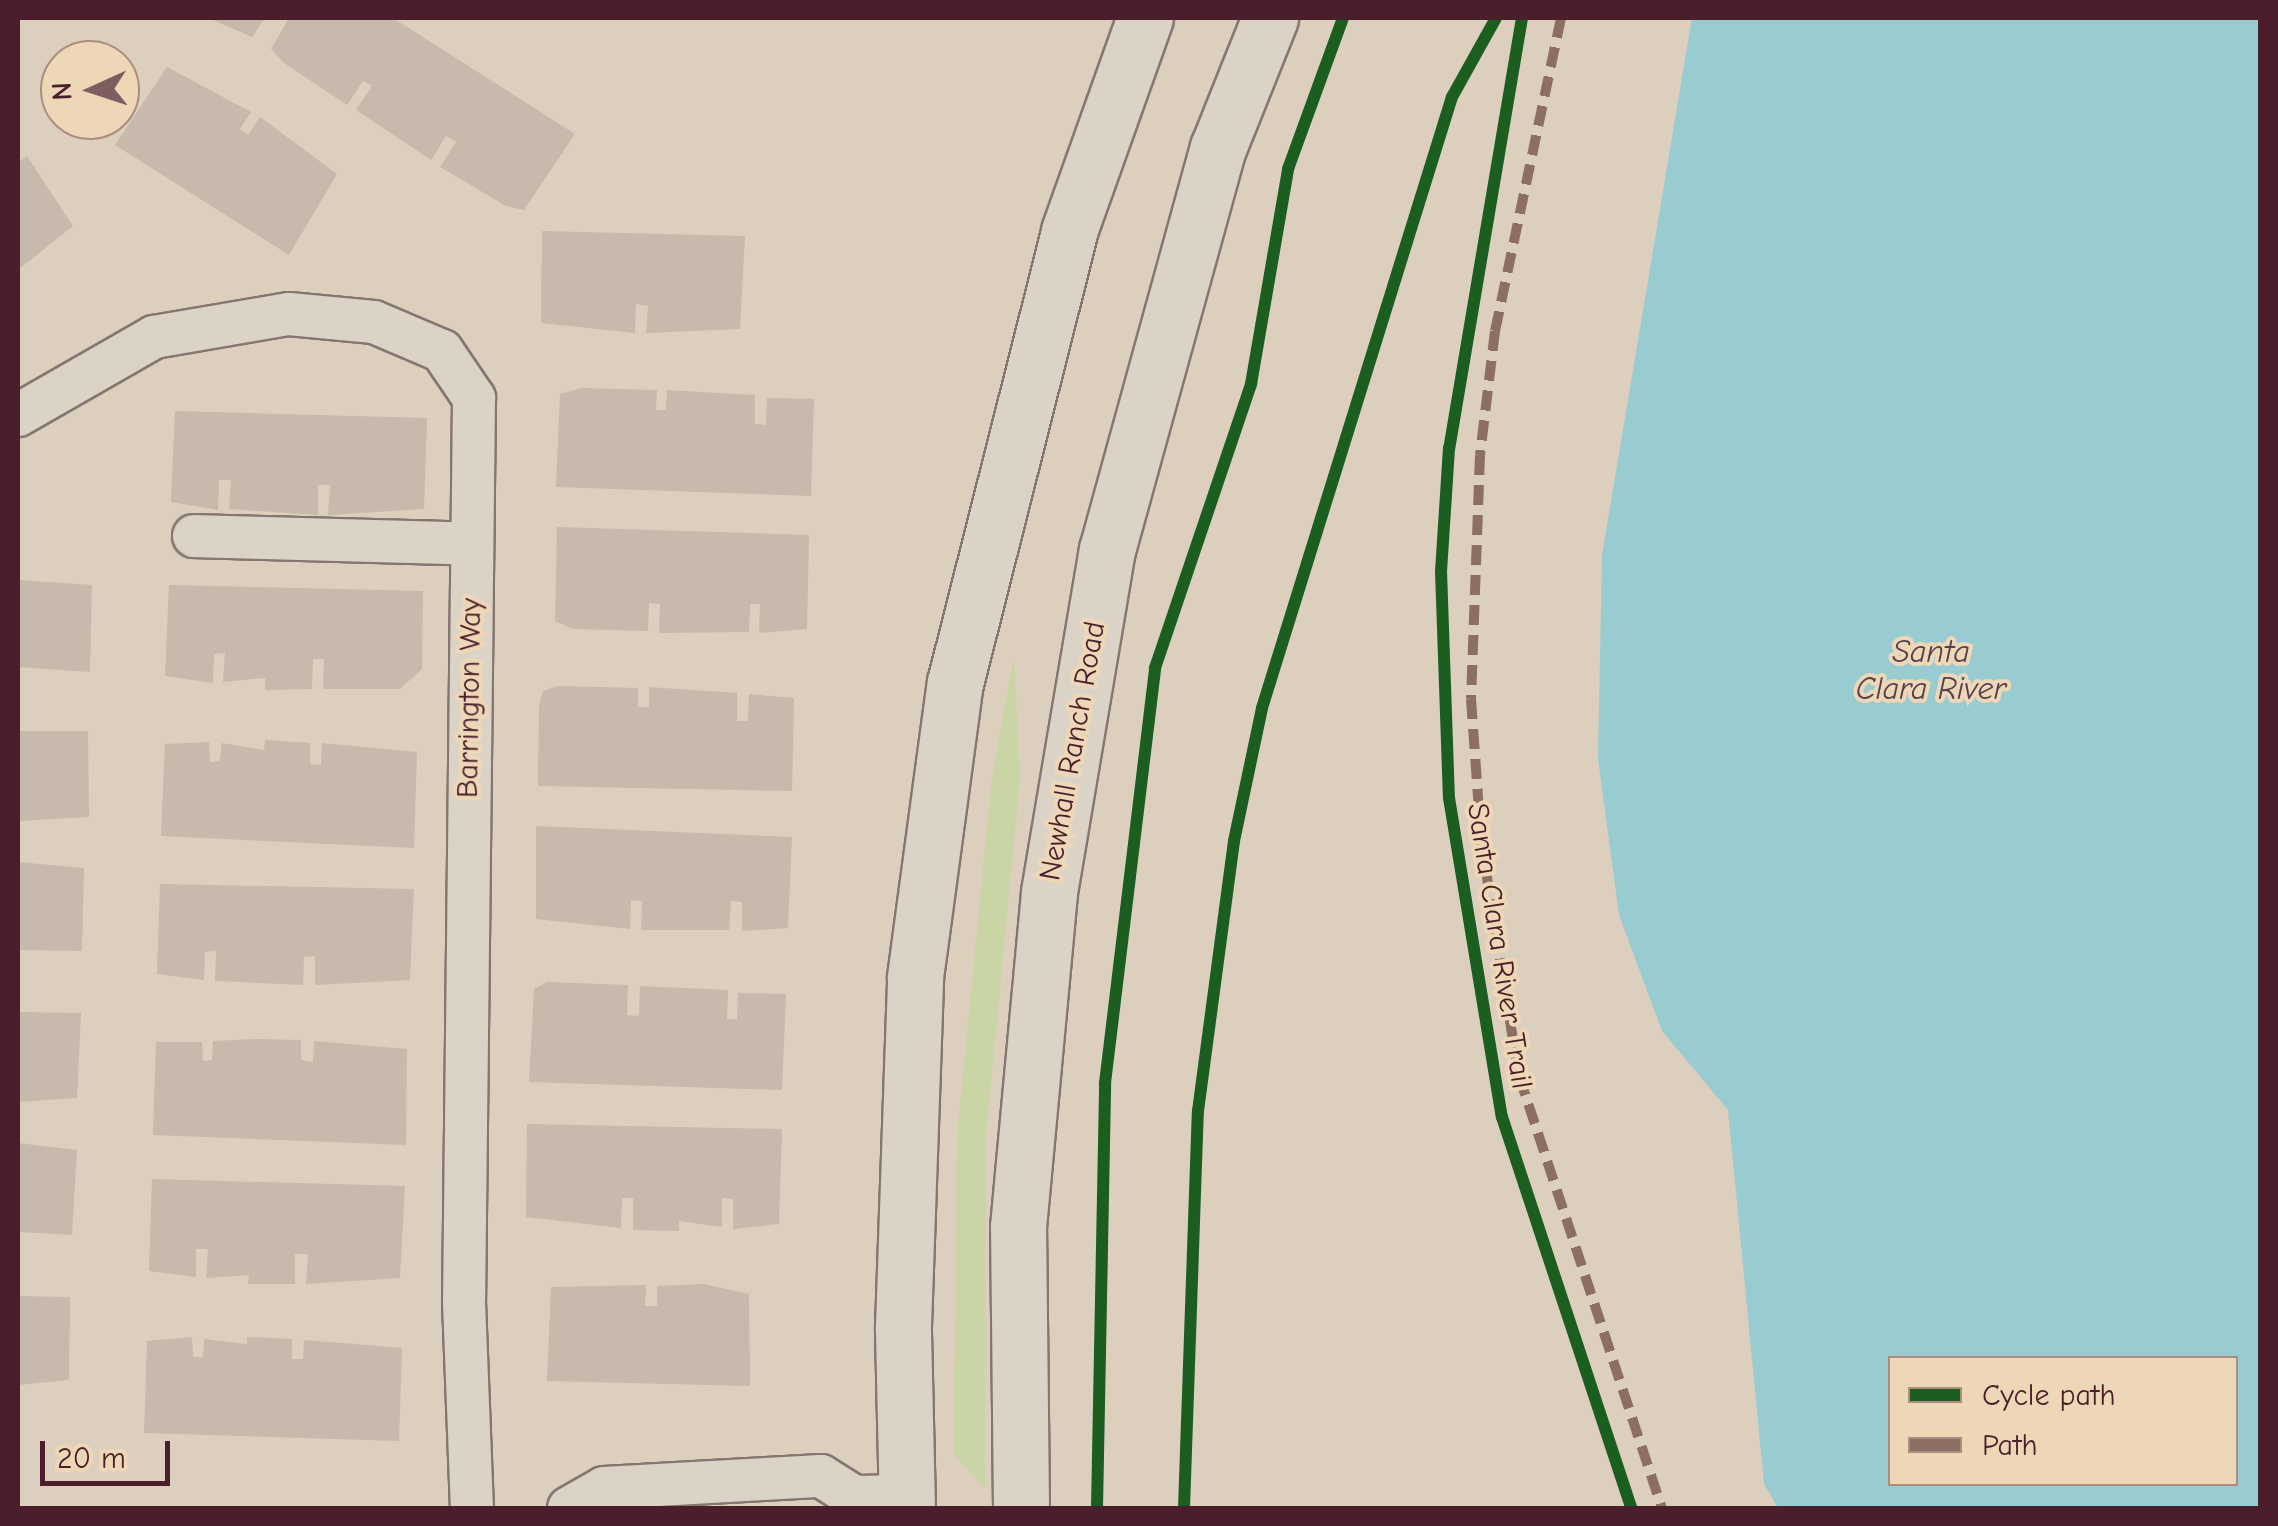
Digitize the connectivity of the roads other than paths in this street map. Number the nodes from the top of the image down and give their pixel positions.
1 (1145, 18) edge
2 (1270, 18) edge
3 (18, 416) edge
4 (194, 536) dead end
5 (472, 544) junction
6 (893, 1504) edge
7 (472, 1508) edge
8 (569, 1508) edge
9 (1021, 1508) edge

1 - 6 main road
2 - 9 main road, Newhall Ranch Road
3 - 5 street, Barrington Way
4 - 5 street
5 - 7 street, Barrington Way
6 - 8 street

